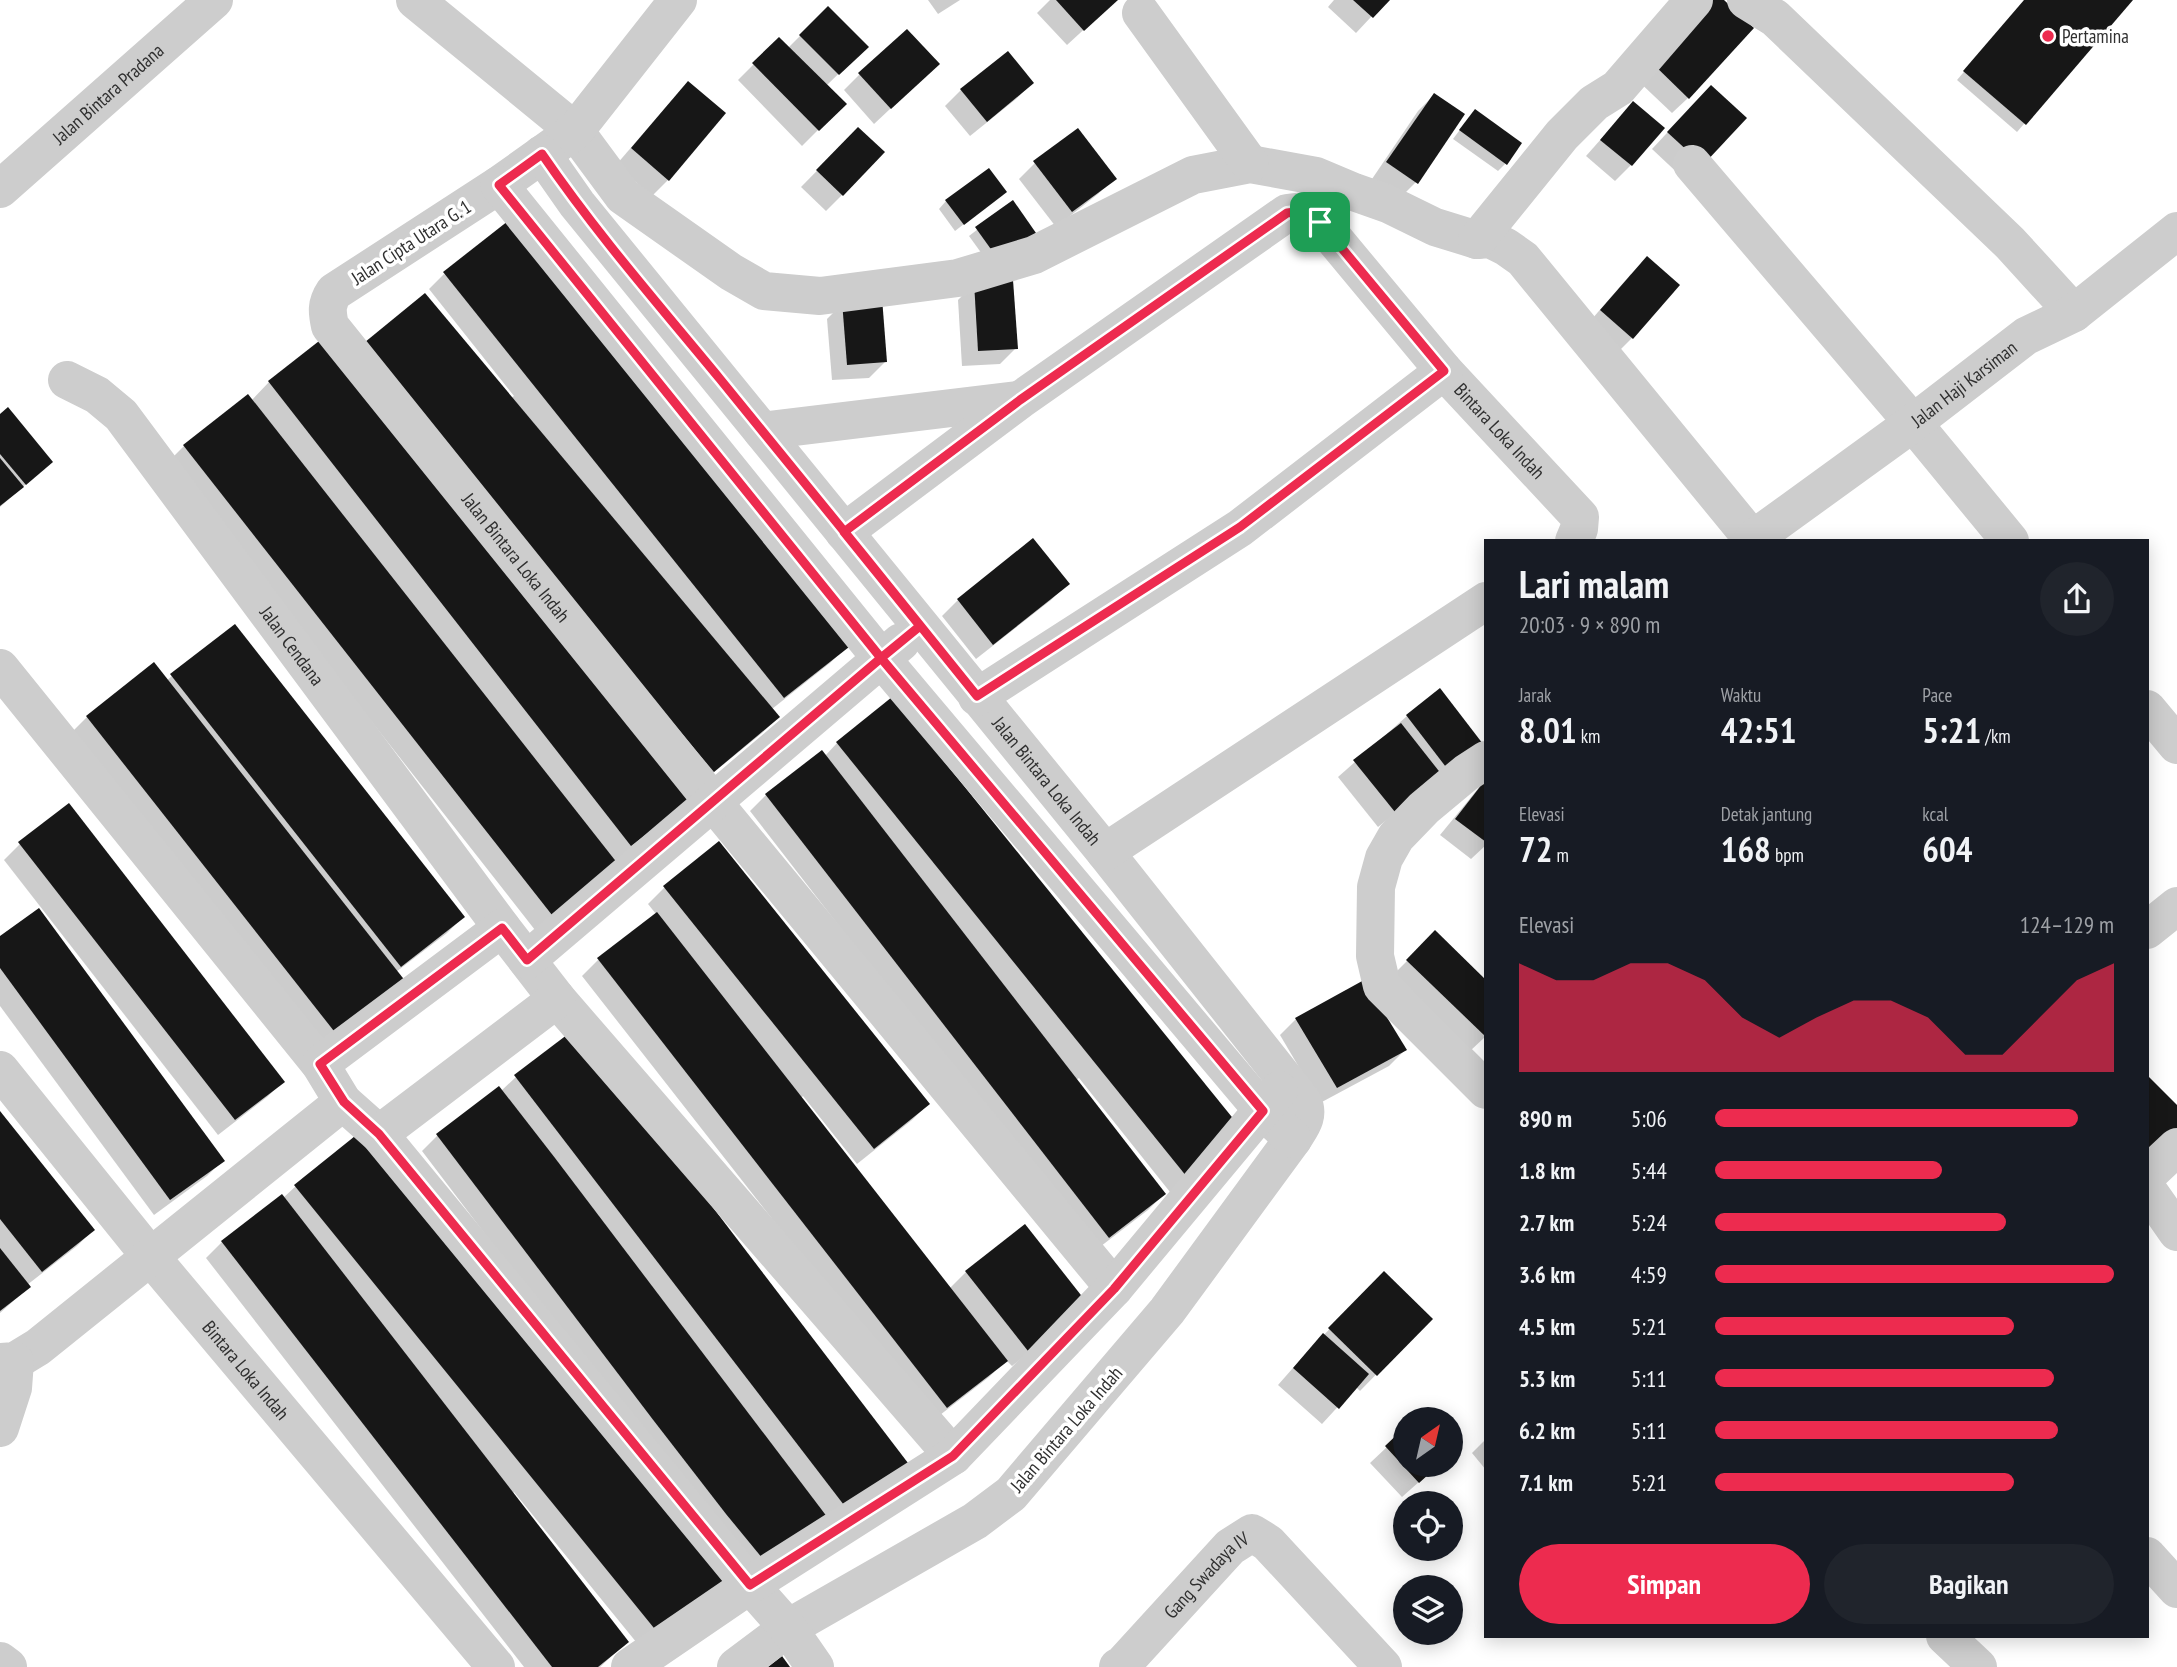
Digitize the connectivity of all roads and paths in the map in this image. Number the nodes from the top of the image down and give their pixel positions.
1 (214, 0) edge
2 (415, 0) edge
3 (678, 0) edge
4 (1694, 0) edge
5 (1746, 0) edge
6 (1141, 13) dead end
7 (575, 131) junction
8 (542, 154) junction
9 (1250, 164) junction
10 (1692, 164) dead end
11 (499, 185) junction
12 (0, 189) edge
13 (2177, 231) edge
14 (1477, 240) junction
15 (327, 310) joint
16 (2074, 313) junction
17 (1444, 371) junction
18 (67, 380) dead end
19 (1020, 400) junction
20 (1913, 423) junction
21 (762, 431) junction
22 (844, 532) junction
23 (1575, 539) edge
24 (1753, 539) edge
25 (1755, 539) edge
26 (2008, 539) edge
27 (1484, 602) edge
28 (920, 626) junction
29 (881, 658) junction
30 (0, 668) edge
31 (977, 696) junction
32 (2149, 711) edge
33 (2177, 746) edge
34 (1484, 761) edge
35 (712, 802) junction
36 (1105, 852) junction
37 (2177, 906) edge
38 (502, 928) junction
39 (2149, 928) edge
40 (527, 960) junction
41 (557, 999) junction
42 (320, 1064) junction
43 (0, 1070) edge
44 (1484, 1088) edge
45 (1274, 1096) junction
46 (344, 1102) junction
47 (379, 1134) junction
48 (2177, 1147) edge
49 (2149, 1173) edge
50 (2149, 1192) edge
51 (2177, 1232) edge
52 (150, 1256) junction
53 (1114, 1289) junction
54 (7, 1362) edge
55 (0, 1428) edge
56 (953, 1456) junction
57 (2149, 1558) edge
58 (750, 1585) junction
59 (2177, 1589) edge
60 (788, 1628) junction
61 (1947, 1638) edge
62 (0, 1661) edge
63 (8, 1667) edge
64 (496, 1667) edge
65 (630, 1667) edge
66 (736, 1667) edge
67 (815, 1667) edge
68 (1122, 1667) edge
69 (1383, 1667) edge
70 (1978, 1667) edge

1 - 12 street, Jalan Bintara Pradana
2 - 7 street
3 - 7 street, Jalan Cipta Utara G. 1
4 - 14 street
5 - 16 street
6 - 9 street
7 - 8 street, Jalan Cipta Utara G. 1
7 - 9 street
8 - 11 street, Jalan Cipta Utara G. 1
8 - 21 street, Jalan Bintara Loka Indah
9 - 14 street
10 - 20 street
11 - 15 street, Jalan Cipta Utara G. 1
11 - 29 street, Jalan Bintara Loka Indah
13 - 16 street, Jalan Haji Karsiman
14 - 24 street
15 - 35 street, Jalan Bintara Loka Indah
16 - 20 street, Jalan Haji Karsiman
17 - 19 street, Bintara Loka Indah
17 - 23 street, Bintara Loka Indah
17 - 31 street
18 - 38 street, Jalan Cendana
19 - 21 street
19 - 22 street, Bintara Loka Indah
20 - 25 street, Jalan Haji Karsiman
20 - 26 street
21 - 22 street, Jalan Bintara Loka Indah
22 - 28 street, Jalan Bintara Loka Indah
27 - 36 street
28 - 29 street
28 - 31 street, Jalan Bintara Loka Indah
29 - 35 street
29 - 45 street, Jalan Bintara Loka Indah
30 - 42 street
31 - 36 street, Jalan Bintara Loka Indah
32 - 33 street
34 - 44 street
35 - 40 street
35 - 53 street, Jalan Bintara Loka Indah
36 - 45 street, Jalan Bintara Loka Indah
37 - 39 street
38 - 40 street, Jalan Cendana
38 - 42 street
40 - 41 street, Jalan Cendana
41 - 47 street
41 - 56 street, Jalan Cendana
42 - 46 street
43 - 52 street, Bintara Loka Indah
45 - 53 street
45 - 60 street, Jalan Bintara Loka Indah
46 - 47 street
46 - 52 street
47 - 58 street
48 - 49 street
50 - 51 street
52 - 54 street
52 - 64 street, Bintara Loka Indah
53 - 56 street
54 - 55 street
56 - 58 street
57 - 59 street
58 - 60 street
58 - 65 street
60 - 66 street, Jalan Bintara Loka Indah
60 - 67 street
61 - 70 street
62 - 63 street
68 - 69 street, Gang Swadaya IV

